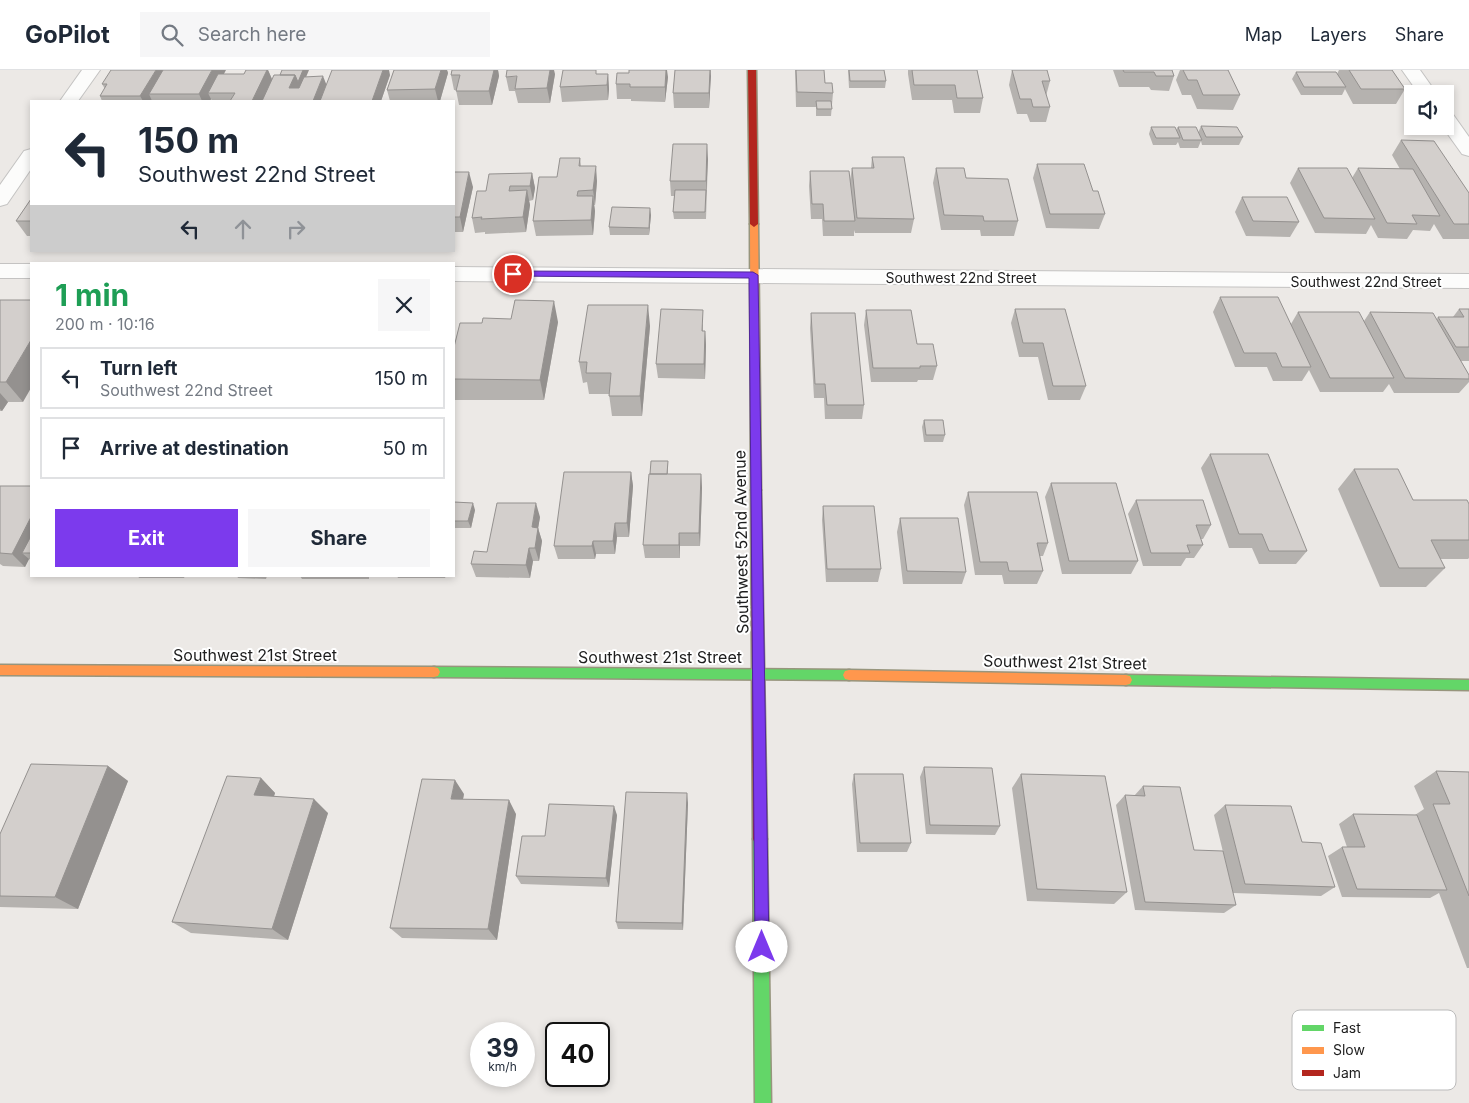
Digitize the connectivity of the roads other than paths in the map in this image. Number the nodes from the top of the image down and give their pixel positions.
1 (91, 70) edge
2 (752, 70) edge
3 (1411, 70) edge
4 (1422, 85) edge
5 (70, 100) edge
6 (1454, 129) edge
7 (1469, 150) edge
8 (30, 156) edge
9 (0, 200) edge
10 (0, 271) edge
11 (30, 272) edge
12 (455, 274) edge
13 (753, 275) junction
14 (1469, 281) edge
15 (0, 670) edge
16 (760, 674) junction
17 (1469, 685) edge
18 (763, 1103) edge

1 - 5 street
2 - 13 street, Southwest 52nd Avenue
3 - 4 street
6 - 7 street
8 - 9 street
10 - 11 street
12 - 13 street, Southwest 22nd Street
13 - 14 street, Southwest 22nd Street
13 - 16 street, Southwest 52nd Avenue
15 - 16 street, Southwest 21st Street
16 - 17 street, Southwest 21st Street
16 - 18 street, Southwest 52nd Avenue

